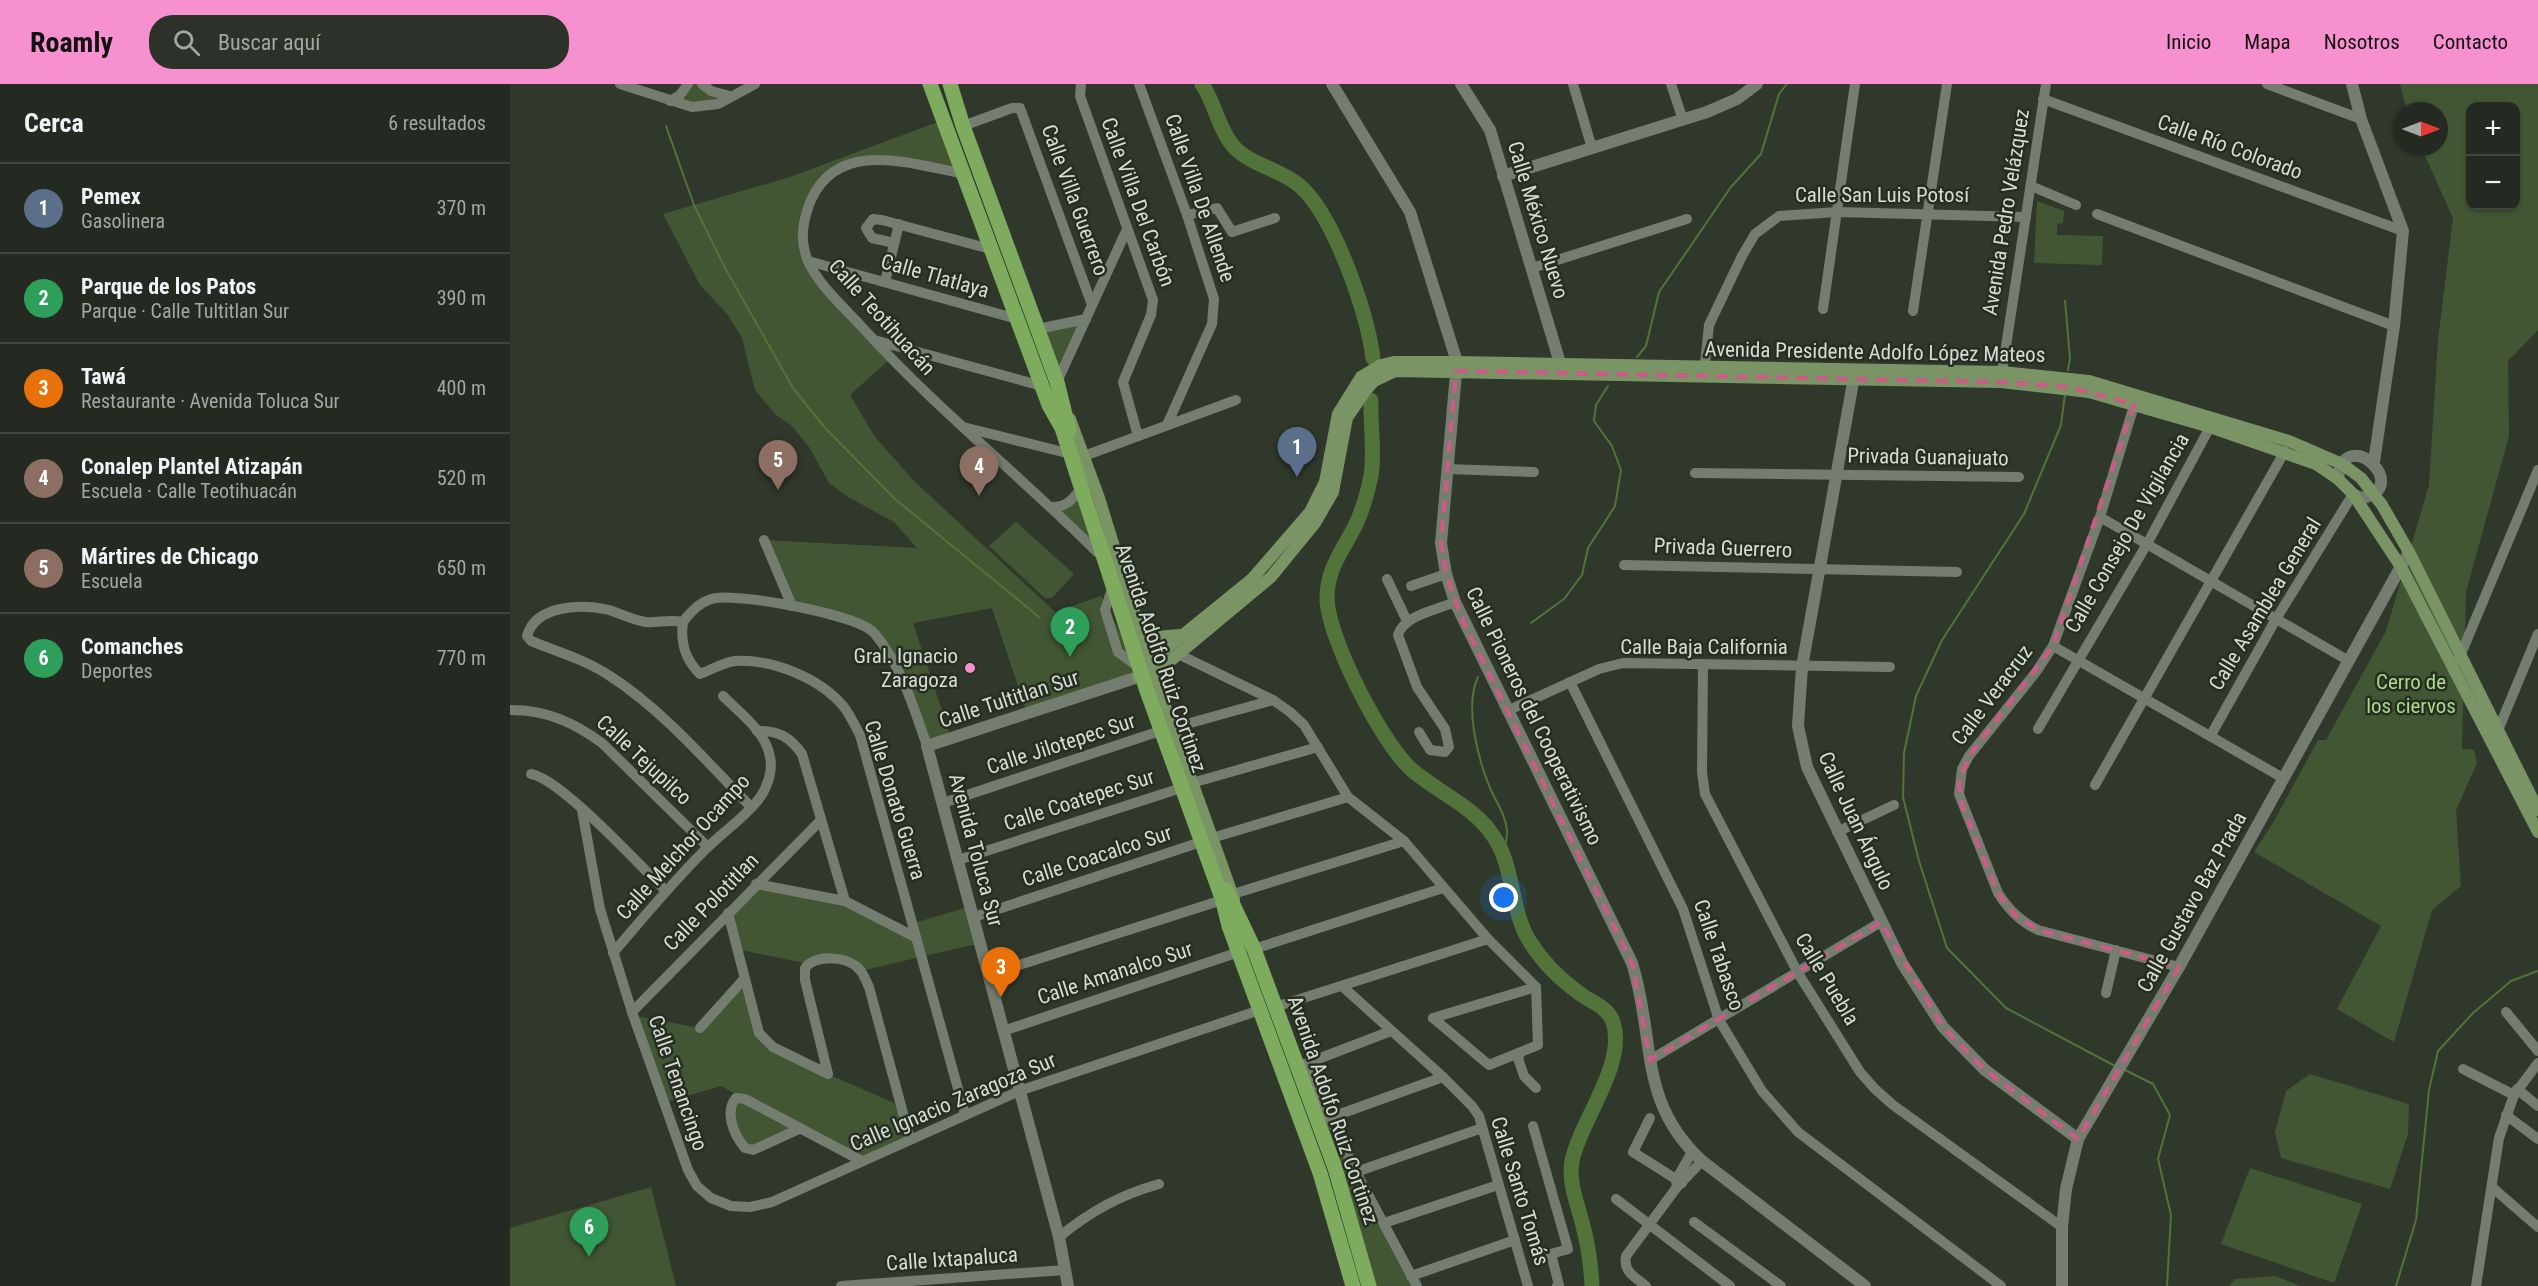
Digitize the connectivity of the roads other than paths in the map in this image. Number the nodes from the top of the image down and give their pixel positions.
1 (620, 84) edge
2 (688, 84) edge
3 (702, 84) edge
4 (755, 84) edge
5 (930, 84) edge
6 (950, 84) edge
7 (1081, 84) edge
8 (1139, 84) edge
9 (1332, 84) edge
10 (1461, 84) edge
11 (1573, 84) edge
12 (1671, 84) edge
13 (1756, 84) edge
14 (1856, 84) edge
15 (1947, 84) edge
16 (2046, 84) edge
17 (2267, 84) edge
18 (2352, 84) edge
19 (730, 96) junction
20 (2043, 99) junction
21 (670, 101) junction
22 (2361, 119) junction
23 (1683, 120) junction
24 (963, 126) junction
25 (1592, 148) junction
26 (966, 174) junction
27 (1503, 176) junction
28 (2031, 186) junction
29 (2076, 205) dead end
30 (1837, 212) junction
31 (1927, 212) junction
32 (2097, 214) dead end
33 (1187, 215) junction
34 (2026, 217) junction
35 (1275, 218) dead end
36 (1687, 219) dead end
37 (899, 224) junction
38 (1127, 229) junction
39 (2403, 231) junction
40 (894, 243) junction
41 (994, 250) junction
42 (808, 261) junction
43 (1532, 268) junction
44 (885, 282) junction
45 (1092, 305) junction
46 (1823, 309) dead end
47 (1913, 311) dead end
48 (1017, 319) junction
49 (1086, 319) junction
50 (2394, 326) junction
51 (1038, 329) junction
52 (874, 340) junction
53 (1456, 367) junction
54 (1562, 370) junction
55 (1704, 373) junction
56 (1855, 375) junction
57 (2001, 377) junction
58 (1049, 384) junction
59 (1236, 400) dead end
60 (2135, 400) junction
61 (1056, 403) junction
62 (1167, 425) junction
63 (959, 426) junction
64 (2210, 427) junction
65 (1138, 436) junction
66 (2285, 451) junction
67 (1067, 453) junction
68 (1084, 456) junction
69 (2374, 462) junction
70 (2342, 464) junction
71 (1447, 469) junction
72 (2538, 470) edge
73 (1534, 472) dead end
74 (1695, 473) dead end
75 (1836, 475) junction
76 (2019, 477) dead end
77 (2338, 479) junction
78 (1080, 490) junction
79 (2374, 493) junction
80 (2353, 494) junction
81 (1052, 507) junction
82 (2100, 517) junction
83 (1092, 534) junction
84 (764, 540) dead end
85 (2147, 544) junction
86 (2409, 552) junction
87 (1098, 553) junction
88 (1624, 565) dead end
89 (2401, 567) junction
90 (1820, 570) junction
91 (1957, 572) dead end
92 (1446, 574) junction
93 (1387, 579) dead end
94 (2212, 582) junction
95 (1411, 586) dead end
96 (1455, 602) junction
97 (792, 606) junction
98 (2276, 619) junction
99 (1407, 621) junction
100 (683, 622) junction
101 (1138, 624) junction
102 (1182, 634) junction
103 (2538, 634) edge
104 (2053, 646) junction
105 (2462, 653) junction
106 (2078, 659) junction
107 (2349, 661) junction
108 (1161, 662) junction
109 (1703, 664) junction
110 (1802, 667) junction
111 (1890, 667) dead end
112 (2454, 670) junction
113 (1138, 677) junction
114 (1570, 682) junction
115 (723, 696) dead end
116 (2144, 698) junction
117 (1273, 700) junction
118 (511, 710) edge
119 (1167, 710) junction
120 (1507, 711) junction
121 (1172, 728) junction
122 (2498, 728) junction
123 (2038, 729) dead end
124 (757, 731) junction
125 (1157, 732) junction
126 (1419, 732) dead end
127 (2211, 735) junction
128 (2492, 743) junction
129 (927, 746) junction
130 (1318, 747) junction
131 (531, 774) dead end
132 (2283, 778) junction
133 (1192, 783) junction
134 (2095, 785) dead end
135 (1178, 789) junction
136 (1348, 797) junction
137 (943, 803) junction
138 (1894, 805) dead end
139 (751, 807) junction
140 (582, 810) junction
141 (2538, 810) edge
142 (1202, 811) junction
143 (1188, 816) junction
144 (820, 821) junction
145 (1837, 832) junction
146 (2538, 832) edge
147 (1212, 838) junction
148 (1404, 841) junction
149 (1198, 843) junction
150 (708, 847) junction
151 (958, 860) junction
152 (756, 884) junction
153 (1443, 888) junction
154 (666, 891) junction
155 (1225, 897) junction
156 (845, 901) junction
157 (728, 913) junction
158 (974, 917) junction
159 (1881, 922) junction
160 (915, 937) junction
161 (1488, 939) junction
162 (2116, 950) junction
163 (1246, 951) junction
164 (613, 953) junction
165 (2179, 967) junction
166 (1798, 973) junction
167 (988, 975) junction
168 (744, 979) junction
169 (1342, 986) junction
170 (1536, 987) junction
171 (2106, 993) dead end
172 (1267, 1008) junction
173 (632, 1012) junction
174 (2506, 1012) dead end
175 (1719, 1020) junction
176 (700, 1028) dead end
177 (1004, 1031) junction
178 (1391, 1031) junction
179 (2538, 1051) edge
180 (1520, 1054) junction
181 (1507, 1059) junction
182 (1650, 1060) junction
183 (2538, 1063) edge
184 (1300, 1066) junction
185 (2463, 1069) dead end
186 (1524, 1076) junction
187 (1443, 1077) junction
188 (1536, 1088) dead end
189 (1019, 1091) junction
190 (2516, 1092) junction
191 (2538, 1106) edge
192 (965, 1114) junction
193 (2506, 1115) junction
194 (1329, 1118) junction
195 (1650, 1118) dead end
196 (1533, 1126) dead end
197 (1482, 1128) junction
198 (799, 1129) junction
199 (910, 1139) junction
200 (2078, 1139) junction
201 (2538, 1139) edge
202 (1692, 1152) junction
203 (862, 1161) junction
204 (1702, 1161) junction
205 (1356, 1172) junction
206 (1678, 1183) junction
207 (1159, 1184) dead end
208 (1498, 1185) junction
209 (2493, 1188) junction
210 (1616, 1199) dead end
211 (731, 1206) joint
212 (1694, 1222) dead end
213 (1384, 1223) junction
214 (1649, 1224) junction
215 (2062, 1227) junction
216 (2538, 1227) edge
217 (1059, 1237) junction
218 (1515, 1240) junction
219 (1065, 1270) junction
220 (1414, 1281) edge
221 (841, 1286) edge
222 (1068, 1286) edge
223 (1353, 1286) edge
224 (1369, 1286) edge
225 (1528, 1286) edge
226 (1557, 1286) edge
227 (1646, 1286) edge
228 (1730, 1286) edge
229 (1781, 1286) edge
230 (1865, 1286) edge
231 (2001, 1286) edge
232 (2062, 1286) edge
233 (2476, 1286) edge

1 - 21 street
2 - 21 street
3 - 19 street
4 - 19 street
5 - 26 main road, Avenida Adolfo Ruiz Cortinez
6 - 24 main road, Avenida Adolfo Ruiz Cortinez
7 - 38 street, Calle Villa Del Carbón
8 - 33 street, Calle Villa De Allende
9 - 53 street, Calle Pioneros del Cooperativismo
10 - 27 street, Calle México Nuevo
11 - 25 street
12 - 23 street
13 - 23 street
14 - 30 street
15 - 31 street
16 - 20 street, Avenida Pedro Velázquez
17 - 22 street
18 - 22 street
19 - 21 street
20 - 28 street, Avenida Pedro Velázquez
20 - 39 street, Calle Río Colorado
22 - 39 street
23 - 25 street
24 - 45 street, Calle Villa Guerrero
24 - 51 main road, Avenida Adolfo Ruiz Cortinez
25 - 27 street
26 - 41 main road, Avenida Adolfo Ruiz Cortinez
26 - 42 street, Calle Teotihuacán
27 - 43 street, Calle México Nuevo
28 - 29 street
28 - 34 street, Avenida Pedro Velázquez
30 - 31 street, Calle San Luis Potosí
30 - 46 street
30 - 55 street, Calle San Luis Potosí
31 - 34 street, Calle San Luis Potosí
31 - 47 street
32 - 50 street
33 - 35 street
33 - 62 street, Calle Villa De Allende
34 - 57 street, Avenida Pedro Velázquez
36 - 43 street
37 - 40 street
37 - 40 street
37 - 41 street
38 - 45 street
38 - 65 street, Calle Villa Del Carbón
39 - 50 street
40 - 44 street
41 - 48 main road, Avenida Adolfo Ruiz Cortinez
42 - 44 street, Calle Tlatlaya
42 - 52 street, Calle Teotihuacán
43 - 54 street, Calle México Nuevo
44 - 48 street, Calle Tlatlaya
45 - 49 street
48 - 58 main road, Avenida Adolfo Ruiz Cortinez
49 - 51 street
49 - 58 street
50 - 69 street
51 - 58 main road, Avenida Adolfo Ruiz Cortinez
52 - 58 street
52 - 63 street, Calle Teotihuacán
53 - 54 main road, Avenida Presidente Adolfo López Mateos
53 - 71 street, Calle Pioneros del Cooperativismo
53 - 102 main road, Avenida Presidente Adolfo López Mateos
53 - 108 main road, Avenida Presidente Adolfo López Mateos
54 - 55 main road, Avenida Presidente Adolfo López Mateos
55 - 56 main road, Avenida Presidente Adolfo López Mateos
56 - 57 main road, Avenida Presidente Adolfo López Mateos
56 - 75 street, Calle Juan Ángulo
57 - 60 main road, Avenida Presidente Adolfo López Mateos
58 - 61 main road, Avenida Adolfo Ruiz Cortinez
59 - 62 street
60 - 64 main road, Avenida Presidente Adolfo López Mateos
60 - 70 main road, Avenida Presidente Adolfo López Mateos
60 - 82 street, Calle Veracruz
61 - 67 main road, Avenida Adolfo Ruiz Cortinez
61 - 68 main road, Avenida Adolfo Ruiz Cortinez
61 - 155 main road, Avenida Adolfo Ruiz Cortinez
62 - 65 street
63 - 67 street
63 - 81 street, Calle Teotihuacán
64 - 66 main road, Avenida Presidente Adolfo López Mateos
64 - 85 street, Calle Consejo De Vigilancia
65 - 68 street
66 - 77 main road, Avenida Presidente Adolfo López Mateos
66 - 94 street
67 - 78 main road, Avenida Adolfo Ruiz Cortinez
68 - 101 main road, Avenida Adolfo Ruiz Cortinez
69 - 70 street
69 - 79 street
70 - 77 street
70 - 79 main road, Avenida Presidente Adolfo López Mateos
71 - 73 street
71 - 92 street, Calle Pioneros del Cooperativismo
72 - 105 street
74 - 75 street, Privada Guanajuato
75 - 76 street, Privada Guanajuato
75 - 90 street, Calle Juan Ángulo
77 - 80 main road, Avenida Presidente Adolfo López Mateos
78 - 81 street
78 - 83 main road, Avenida Adolfo Ruiz Cortinez
79 - 80 street
79 - 86 main road, Avenida Presidente Adolfo López Mateos
80 - 89 main road, Avenida Presidente Adolfo López Mateos
80 - 98 street, Calle Asamblea General
81 - 87 street, Calle Teotihuacán
82 - 85 street
82 - 104 street, Calle Veracruz
83 - 87 main road, Avenida Adolfo Ruiz Cortinez
83 - 108 main road
84 - 97 street
85 - 94 street
85 - 106 street, Calle Consejo De Vigilancia
86 - 89 street, Calle Gustavo Baz Prada
86 - 105 main road, Avenida Presidente Adolfo López Mateos
87 - 113 main road, Avenida Adolfo Ruiz Cortinez
88 - 90 street, Privada Guerrero
89 - 107 street, Calle Gustavo Baz Prada
89 - 112 main road, Avenida Presidente Adolfo López Mateos
90 - 91 street, Privada Guerrero
90 - 110 street, Calle Juan Ángulo
92 - 95 street
92 - 96 street, Calle Pioneros del Cooperativismo
93 - 99 street
94 - 98 street
94 - 116 street
96 - 99 street
96 - 120 street, Calle Pioneros del Cooperativismo
97 - 100 street, Avenida Toluca Sur
97 - 129 street, Avenida Toluca Sur
98 - 107 street
98 - 127 street, Calle Asamblea General
99 - 126 street
100 - 139 street
100 - 160 street, Calle Donato Guerra
101 - 102 main road
101 - 108 main road, Avenida Adolfo Ruiz Cortinez
102 - 108 main road, Avenida Presidente Adolfo López Mateos
103 - 122 street
104 - 106 street
104 - 162 street, Calle Veracruz
105 - 112 street
105 - 122 main road, Avenida Presidente Adolfo López Mateos
106 - 116 street
106 - 123 street, Calle Consejo De Vigilancia
107 - 132 street, Calle Gustavo Baz Prada
108 - 113 main road, Avenida Presidente Adolfo López Mateos
108 - 117 street
108 - 119 main road, Avenida Adolfo Ruiz Cortinez
108 - 119 main road
109 - 110 street, Calle Baja California
109 - 114 street, Calle Baja California
109 - 166 street, Calle Puebla
110 - 111 street, Calle Baja California
110 - 145 street, Calle Juan Ángulo
112 - 128 main road, Avenida Presidente Adolfo López Mateos
113 - 125 main road, Avenida Adolfo Ruiz Cortinez
113 - 129 street, Calle Tultitlan Sur
114 - 120 street, Calle Baja California
114 - 175 street, Calle Tabasco
115 - 124 street
116 - 127 street
116 - 134 street
117 - 121 street
117 - 130 street
118 - 150 street, Calle Tejupilco
119 - 121 main road, Avenida Adolfo Ruiz Cortinez
120 - 182 street, Calle Pioneros del Cooperativismo
121 - 133 main road, Avenida Adolfo Ruiz Cortinez
122 - 128 street
122 - 141 main road, Avenida Presidente Adolfo López Mateos
124 - 139 street, Calle Melchor Ocampo
124 - 144 street
125 - 135 main road, Avenida Adolfo Ruiz Cortinez
125 - 137 street, Calle Jilotepec Sur
127 - 132 street
128 - 146 main road, Avenida Presidente Adolfo López Mateos
129 - 137 street, Avenida Toluca Sur
130 - 133 street
130 - 136 street
131 - 140 street
132 - 165 street, Calle Gustavo Baz Prada
133 - 142 main road, Avenida Adolfo Ruiz Cortinez
135 - 143 main road, Avenida Adolfo Ruiz Cortinez
135 - 151 street, Calle Coatepec Sur
136 - 147 street
136 - 148 street
137 - 151 street, Avenida Toluca Sur
138 - 145 street
139 - 150 street, Calle Melchor Ocampo
140 - 154 street
140 - 164 street, Calle Tenancingo
142 - 143 main road
142 - 147 main road, Avenida Adolfo Ruiz Cortinez
143 - 149 main road, Avenida Adolfo Ruiz Cortinez
144 - 152 street, Calle Polotitlan
144 - 156 street
145 - 159 street, Calle Juan Ángulo
147 - 155 main road, Avenida Adolfo Ruiz Cortinez
148 - 153 street
148 - 155 street
149 - 155 main road, Avenida Adolfo Ruiz Cortinez
149 - 158 street, Calle Coacalco Sur
150 - 154 street, Calle Melchor Ocampo
151 - 158 street, Avenida Toluca Sur
152 - 156 street
152 - 157 street, Calle Polotitlan
153 - 161 street
153 - 163 street, Calle Amanalco Sur
154 - 164 street, Calle Melchor Ocampo
155 - 163 main road, Avenida Adolfo Ruiz Cortinez
155 - 167 street
156 - 160 street
157 - 168 street
157 - 173 street, Calle Polotitlan
158 - 167 street, Avenida Toluca Sur
159 - 166 street
159 - 200 street, Calle Juan Ángulo
160 - 192 street, Calle Donato Guerra
161 - 169 street, Calle Ignacio Zaragoza Sur
161 - 170 street
162 - 165 street, Calle Veracruz
162 - 171 street
163 - 172 main road, Avenida Adolfo Ruiz Cortinez
163 - 177 street, Calle Amanalco Sur
164 - 173 street, Calle Tenancingo
165 - 200 street, Calle Gustavo Baz Prada
166 - 175 street
166 - 215 street, Calle Puebla
167 - 177 street, Avenida Toluca Sur
168 - 176 street
168 - 199 street
169 - 172 street, Calle Ignacio Zaragoza Sur
169 - 178 street, Calle Santo Tomás
170 - 180 street
170 - 181 street
172 - 184 main road, Avenida Adolfo Ruiz Cortinez
172 - 189 street, Calle Ignacio Zaragoza Sur
172 - 223 main road, Avenida Adolfo Ruiz Cortinez
173 - 211 street, Calle Tenancingo
174 - 179 street
175 - 182 street
175 - 231 street, Calle Tabasco
177 - 189 street, Avenida Toluca Sur
178 - 184 street
178 - 187 street, Calle Santo Tomás
180 - 181 street
180 - 186 street
181 - 186 street
182 - 202 street, Calle Pioneros del Cooperativismo
183 - 190 street
184 - 194 street
184 - 224 main road, Avenida Adolfo Ruiz Cortinez
185 - 190 street
186 - 188 street
187 - 194 street
187 - 197 street, Calle Santo Tomás
189 - 192 street, Calle Ignacio Zaragoza Sur
189 - 217 street, Avenida Toluca Sur
190 - 191 street
190 - 193 street
192 - 199 street, Calle Ignacio Zaragoza Sur
193 - 201 street
193 - 209 street
194 - 205 street
195 - 206 street
196 - 226 street
197 - 205 street
197 - 208 street, Calle Santo Tomás
198 - 198 street
198 - 203 street
199 - 203 street, Calle Ignacio Zaragoza Sur
200 - 215 street, Calle Gustavo Baz Prada
202 - 204 street, Calle Pioneros del Cooperativismo
202 - 206 street
203 - 211 street, Calle Ignacio Zaragoza Sur
204 - 206 street
204 - 230 street, Calle Pioneros del Cooperativismo
205 - 213 street
206 - 214 street
207 - 217 street
208 - 213 street
208 - 218 street, Calle Santo Tomás
209 - 216 street
209 - 233 street
210 - 214 street
212 - 229 street
213 - 220 street
214 - 227 street
214 - 228 street
215 - 232 street, Calle Gustavo Baz Prada
217 - 219 street, Avenida Toluca Sur
218 - 220 street
218 - 225 street, Calle Santo Tomás
219 - 221 street, Calle Ixtapaluca
219 - 222 street, Avenida Toluca Sur

